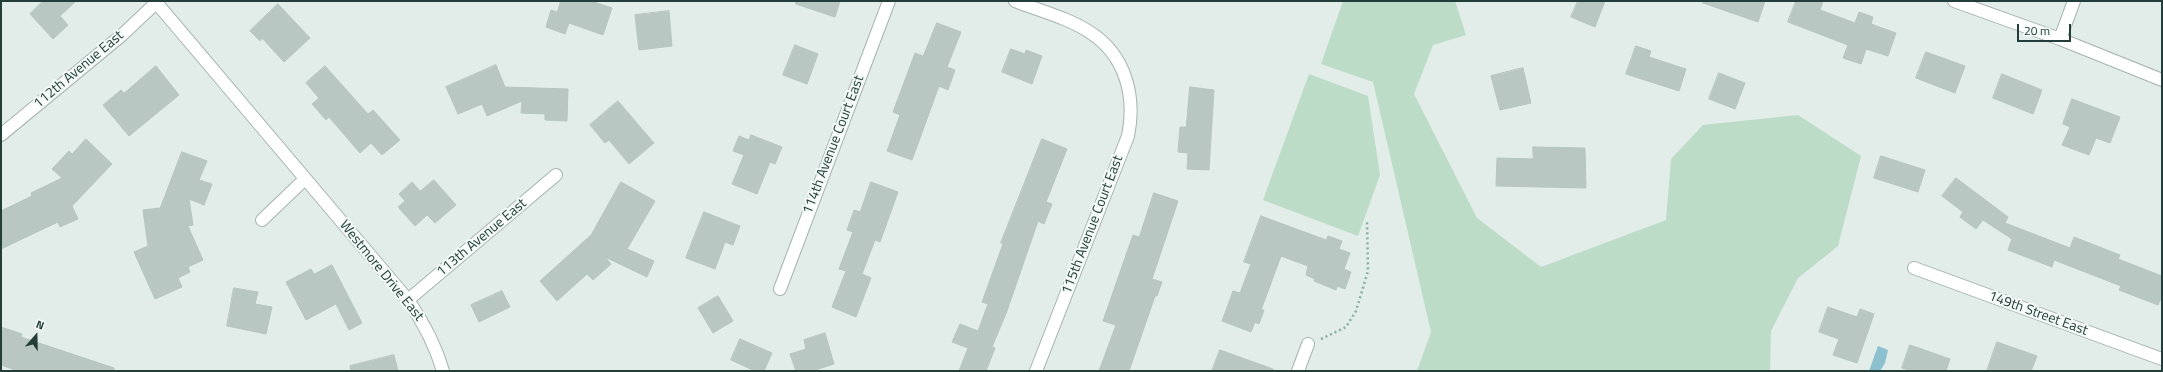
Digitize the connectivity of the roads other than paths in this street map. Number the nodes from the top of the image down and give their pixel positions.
1 (888, 1) edge
2 (1015, 1) edge
3 (1954, 1) edge
4 (2074, 1) edge
5 (155, 2) edge
6 (2060, 39) junction
7 (2162, 80) edge
8 (1, 135) edge
9 (556, 175) dead end
10 (306, 179) junction
11 (262, 220) dead end
12 (1914, 268) dead end
13 (780, 288) dead end
14 (408, 300) junction
15 (1308, 344) road end
16 (2162, 359) edge
17 (443, 371) edge
18 (1036, 371) edge
19 (1298, 371) edge

1 - 13 street, 114th Avenue Court East
2 - 18 street, 115th Avenue Court East
3 - 6 street
4 - 6 street
5 - 8 street, 112th Avenue East
5 - 10 street, Westmore Drive East
6 - 7 street
9 - 14 street, 113th Avenue East
10 - 11 street
10 - 14 street, Westmore Drive East
12 - 16 street, 149th Street East
14 - 17 street, Westmore Drive East
15 - 19 street

